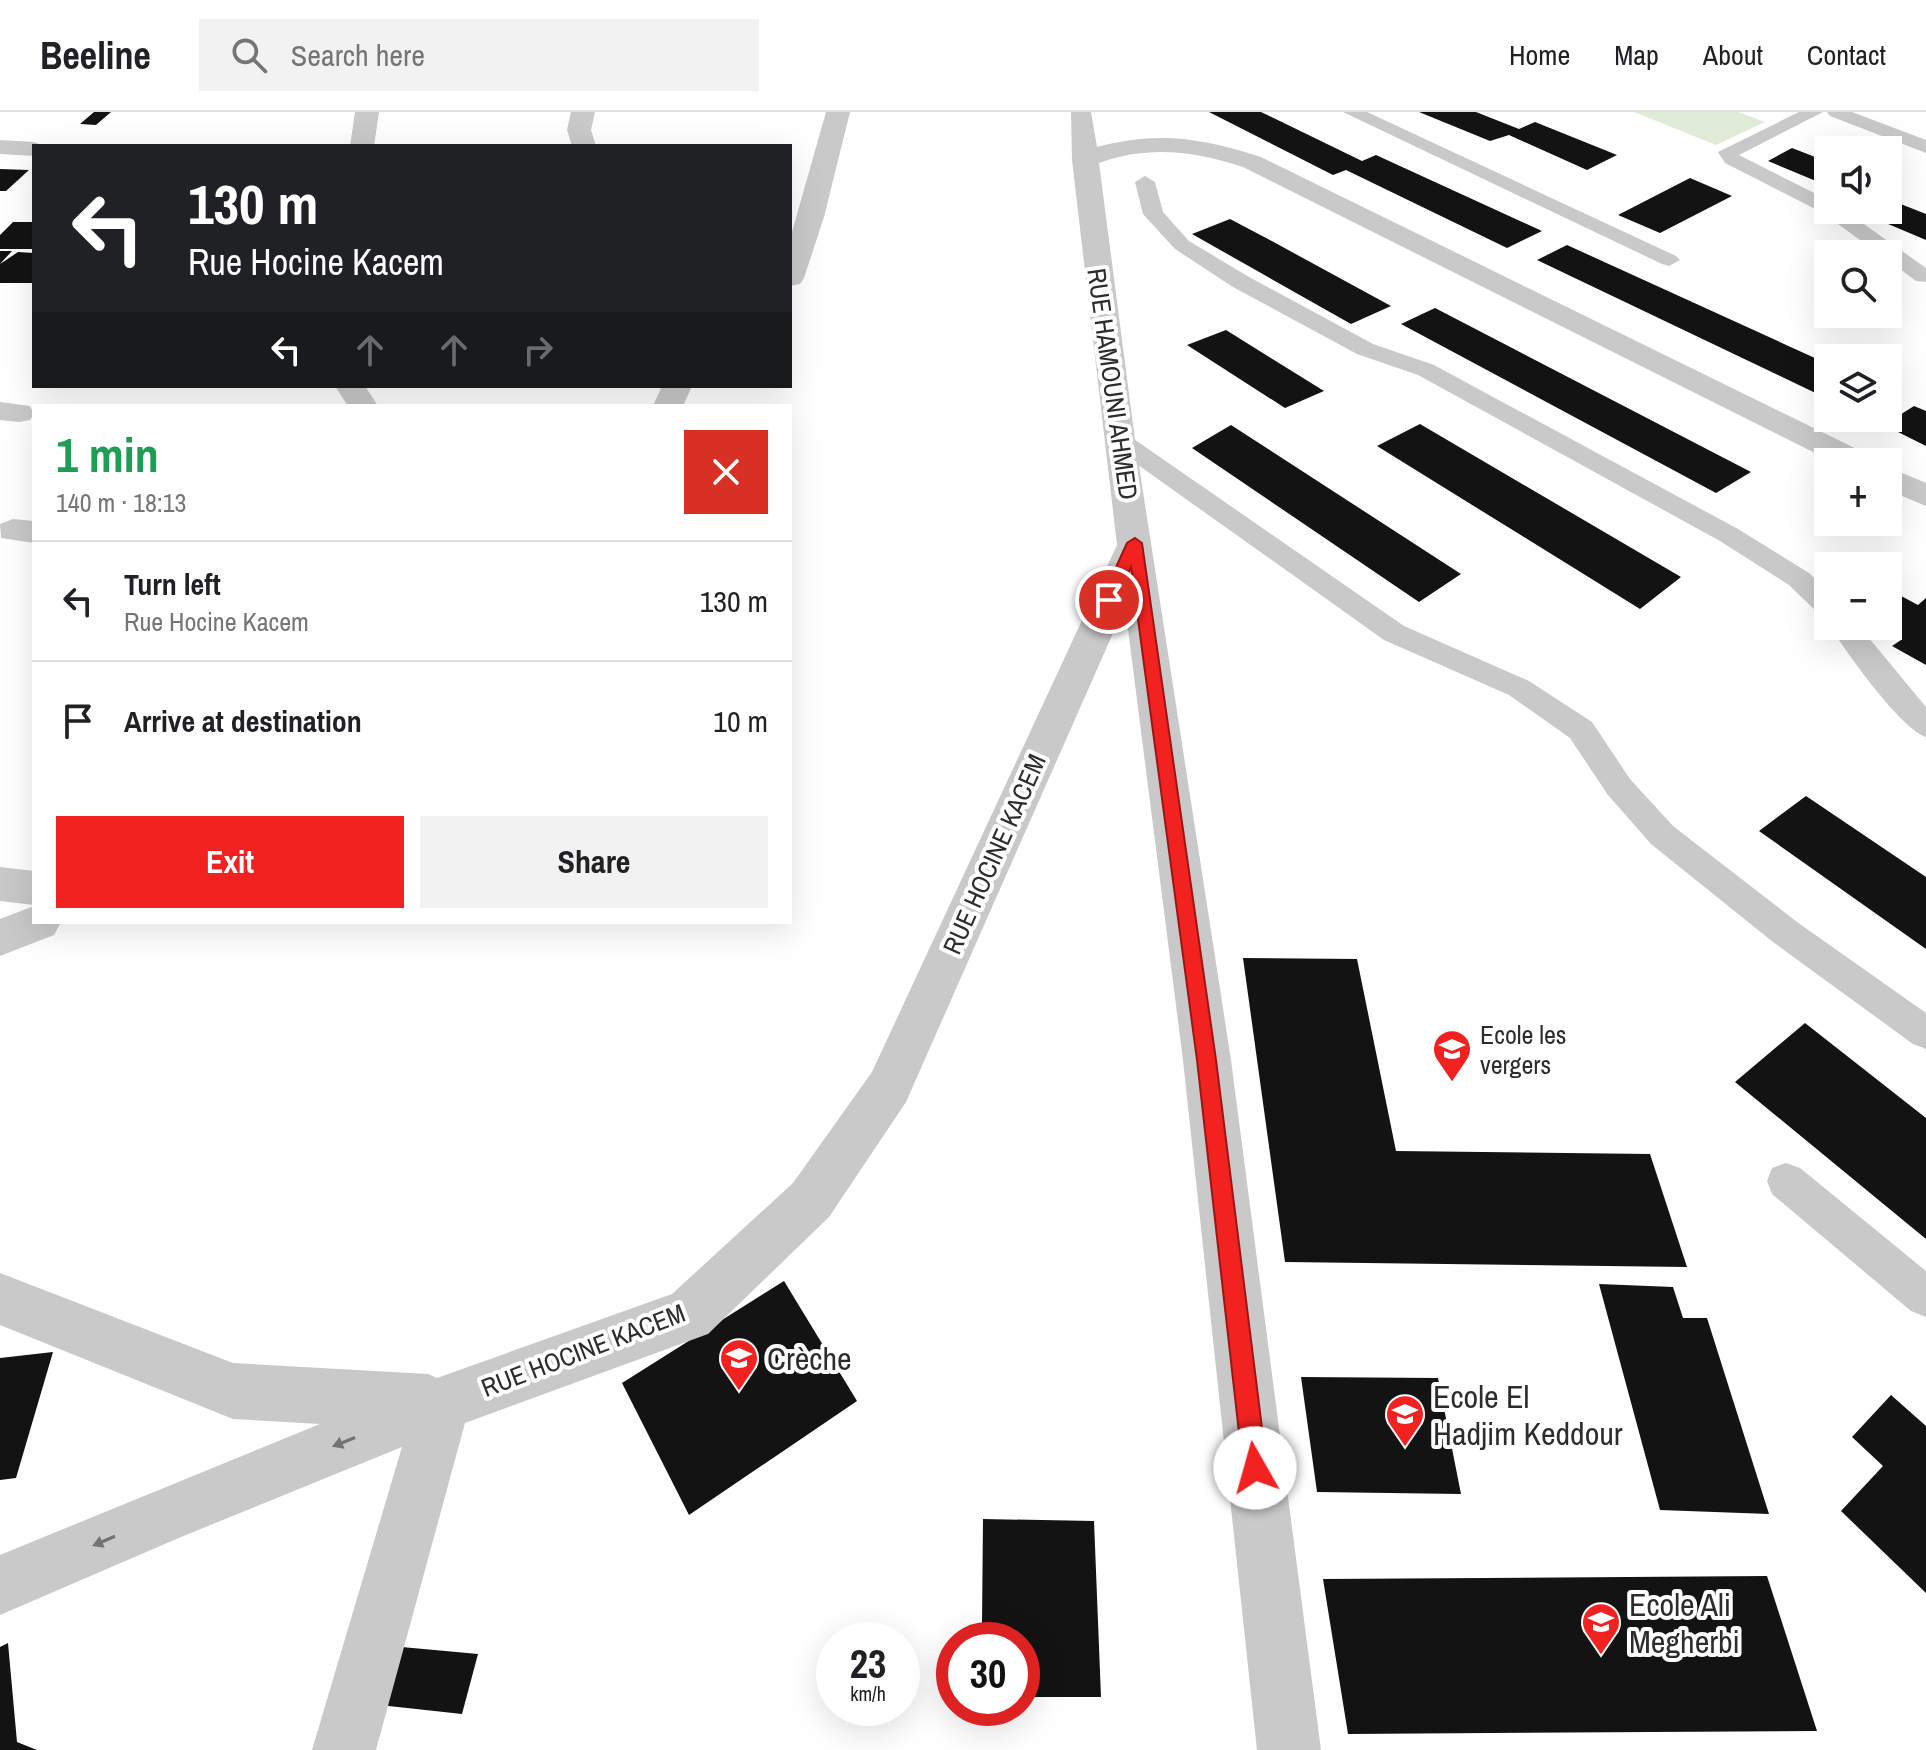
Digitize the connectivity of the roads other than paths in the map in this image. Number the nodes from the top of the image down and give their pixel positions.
1 (367, 112) edge
2 (583, 112) edge
3 (838, 112) edge
4 (1352, 112) edge
5 (1814, 112) edge
6 (1836, 112) edge
7 (1086, 113) edge
8 (362, 144) edge
9 (583, 144) edge
10 (0, 147) edge
11 (1926, 147) edge
12 (32, 149) edge
13 (1084, 160) junction
14 (1145, 182) dead end
15 (1814, 201) edge
16 (1851, 224) edge
17 (1669, 260) dead end
18 (792, 272) edge
19 (1925, 277) edge
20 (1119, 440) junction
21 (1830, 448) edge
22 (1902, 484) edge
23 (1926, 496) edge
24 (1135, 543) junction
25 (1814, 593) edge
26 (1854, 640) edge
27 (1926, 726) edge
28 (0, 884) edge
29 (32, 888) edge
30 (34, 924) edge
31 (0, 938) edge
32 (1926, 1033) edge
33 (1786, 1181) dead end
34 (1926, 1297) edge
35 (0, 1299) edge
36 (443, 1403) junction
37 (0, 1585) edge
38 (344, 1750) edge
39 (1289, 1750) edge

1 - 8 street
2 - 9 street
3 - 18 street
4 - 17 lane
5 - 15 lane
6 - 11 lane
7 - 13 street, RUE HAMOUNI AHMED
10 - 12 street
13 - 20 street, RUE HAMOUNI AHMED
13 - 21 street
14 - 25 lane
16 - 19 lane
20 - 24 street, RUE HAMOUNI AHMED
20 - 32 lane
22 - 23 street
24 - 36 street, RUE HOCINE KACEM
24 - 39 street, RUE HAMOUNI AHMED
26 - 27 lane
28 - 29 street
30 - 31 street
33 - 34 lane
35 - 36 street
36 -> 37 street, RUE HOCINE KACEM
36 - 38 street

